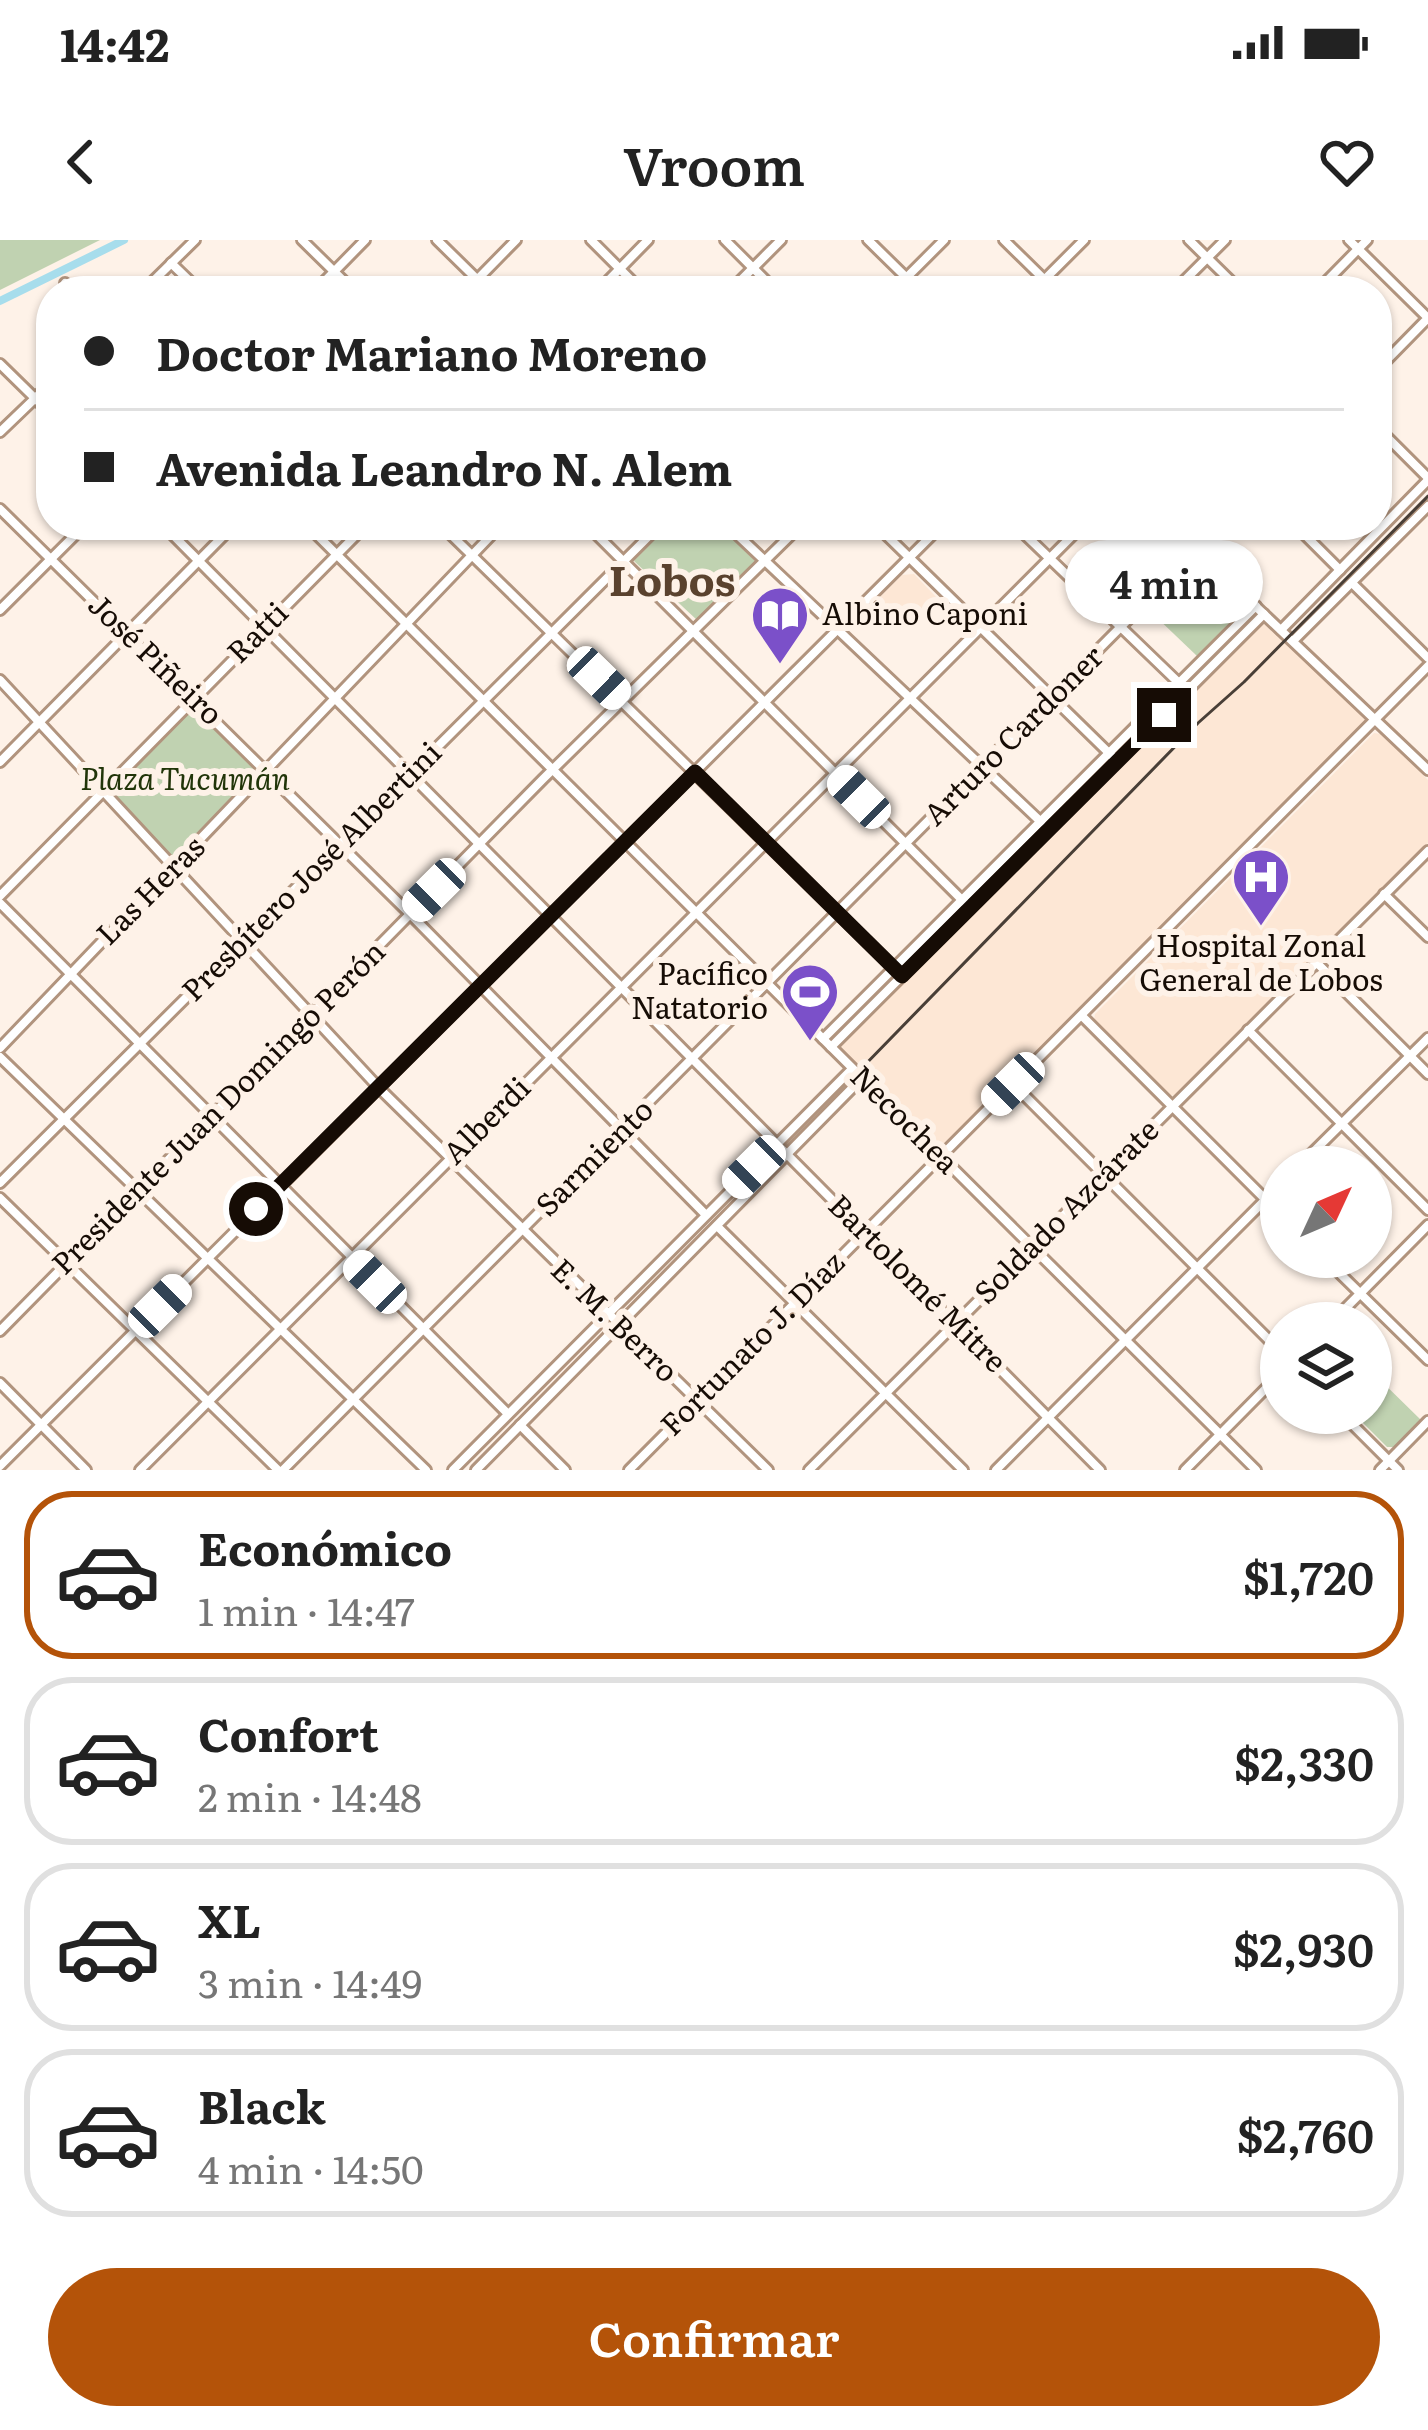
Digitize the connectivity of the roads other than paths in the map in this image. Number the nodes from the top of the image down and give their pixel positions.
1 (195, 240) edge
2 (302, 240) edge
3 (365, 240) edge
4 (437, 240) edge
5 (516, 240) edge
6 (591, 240) edge
7 (649, 240) edge
8 (725, 240) edge
9 (781, 240) edge
10 (868, 240) edge
11 (944, 240) edge
12 (1004, 240) edge
13 (1084, 240) edge
14 (1189, 240) edge
15 (1225, 240) edge
16 (1349, 240) edge
17 (1367, 240) edge
18 (1358, 249) junction
19 (1208, 258) junction
20 (171, 263) junction
21 (620, 268) junction
22 (753, 268) junction
23 (334, 271) junction
24 (158, 276) edge
25 (184, 276) edge
26 (329, 276) edge
27 (339, 276) edge
28 (474, 276) edge
29 (480, 276) edge
30 (612, 276) edge
31 (628, 276) edge
32 (745, 276) edge
33 (761, 276) edge
34 (904, 276) edge
35 (908, 276) edge
36 (1040, 276) edge
37 (1048, 276) edge
38 (1189, 276) edge
39 (1226, 276) edge
40 (1332, 276) edge
41 (1385, 276) edge
42 (1392, 283) edge
43 (1428, 318) edge
44 (1392, 355) edge
45 (0, 364) edge
46 (35, 398) joint
47 (0, 432) edge
48 (1392, 442) edge
49 (1428, 479) edge
50 (1428, 506) edge
51 (0, 509) edge
52 (1392, 516) edge
53 (70, 540) edge
54 (178, 540) edge
55 (219, 540) edge
56 (322, 540) edge
57 (350, 540) edge
58 (457, 540) edge
59 (487, 540) edge
60 (602, 540) edge
61 (645, 540) edge
62 (742, 540) edge
63 (786, 540) edge
64 (892, 540) edge
65 (927, 540) edge
66 (1030, 540) edge
67 (1068, 540) edge
68 (1186, 540) edge
69 (1207, 540) edge
70 (1310, 540) edge
71 (1369, 540) edge
72 (1197, 550) junction
73 (336, 554) junction
74 (473, 555) junction
75 (910, 557) junction
76 (51, 559) junction
77 (1049, 560) junction
78 (199, 561) junction
79 (624, 561) junction
80 (764, 562) junction
81 (1340, 570) junction
82 (1352, 583) junction
83 (0, 610) edge
84 (1260, 610) junction
85 (407, 624) junction
86 (266, 626) junction
87 (980, 628) junction
88 (837, 629) junction
89 (1121, 629) junction
90 (1281, 630) junction
91 (694, 632) junction
92 (127, 633) junction
93 (551, 633) junction
94 (1293, 642) junction
95 (1428, 662) edge
96 (0, 680) edge
97 (1184, 688) junction
98 (337, 696) junction
99 (1052, 697) junction
100 (194, 698) junction
101 (910, 699) junction
102 (483, 701) junction
103 (623, 701) junction
104 (764, 702) junction
105 (1376, 720) junction
106 (39, 722) junction
107 (1114, 757) junction
108 (0, 762) edge
109 (983, 767) junction
110 (553, 770) junction
111 (1428, 770) edge
112 (267, 771) junction
113 (412, 772) junction
114 (695, 772) junction
115 (836, 773) junction
116 (104, 791) junction
117 (1062, 809) junction
118 (1041, 822) junction
119 (626, 841) junction
120 (766, 842) junction
121 (480, 843) junction
122 (340, 845) junction
123 (907, 845) junction
124 (1026, 845) junction
125 (1428, 851) edge
126 (175, 867) junction
127 (1384, 894) junction
128 (0, 900) edge
129 (966, 904) junction
130 (696, 912) junction
131 (410, 914) junction
132 (839, 914) junction
133 (552, 915) junction
134 (1428, 938) edge
135 (242, 942) junction
136 (1316, 962) junction
137 (898, 972) junction
138 (70, 974) junction
139 (767, 984) junction
140 (481, 985) junction
141 (623, 985) junction
142 (310, 1016) junction
143 (1082, 1016) junction
144 (1248, 1030) junction
145 (1428, 1038) edge
146 (823, 1039) junction
147 (139, 1043) junction
148 (831, 1047) junction
149 (0, 1048) edge
150 (1410, 1056) junction
151 (551, 1057) junction
152 (0, 1058) edge
153 (695, 1059) junction
154 (853, 1069) junction
155 (1428, 1074) edge
156 (862, 1078) junction
157 (1013, 1084) junction
158 (380, 1088) junction
159 (1172, 1107) junction
160 (213, 1116) junction
161 (65, 1120) junction
162 (1342, 1124) junction
163 (622, 1131) junction
164 (778, 1143) junction
165 (1319, 1146) edge
166 (789, 1154) junction
167 (940, 1156) junction
168 (449, 1158) junction
169 (1104, 1175) junction
170 (0, 1183) edge
171 (280, 1184) junction
172 (139, 1189) junction
173 (1260, 1195) edge
174 (0, 1198) edge
175 (1260, 1205) edge
176 (1428, 1210) edge
177 (706, 1216) junction
178 (716, 1226) junction
179 (1428, 1226) edge
180 (523, 1231) junction
181 (865, 1232) junction
182 (1033, 1247) junction
183 (209, 1257) junction
184 (351, 1258) junction
185 (67, 1264) junction
186 (1196, 1268) junction
187 (1344, 1278) edge
188 (1360, 1294) junction
189 (795, 1302) junction
190 (1352, 1302) edge
191 (607, 1315) junction
192 (956, 1324) junction
193 (618, 1326) junction
194 (281, 1327) junction
195 (0, 1330) edge
196 (135, 1331) junction
197 (425, 1331) junction
198 (1260, 1331) edge
199 (1125, 1341) junction
200 (1428, 1360) edge
201 (0, 1383) edge
202 (886, 1393) junction
203 (1260, 1394) edge
204 (697, 1400) junction
205 (355, 1401) junction
206 (208, 1402) junction
207 (508, 1414) junction
208 (1049, 1418) junction
209 (1428, 1421) edge
210 (42, 1425) junction
211 (520, 1425) junction
212 (1220, 1434) junction
213 (1362, 1434) edge
214 (1389, 1461) junction
215 (0, 1466) edge
216 (86, 1470) edge
217 (140, 1470) edge
218 (280, 1470) edge
219 (426, 1470) edge
220 (453, 1470) edge
221 (476, 1470) edge
222 (565, 1470) edge
223 (629, 1470) edge
224 (768, 1470) edge
225 (809, 1470) edge
226 (963, 1470) edge
227 (996, 1470) edge
228 (1100, 1470) edge
229 (1185, 1470) edge
230 (1256, 1470) edge
231 (1380, 1470) edge
232 (1397, 1470) edge

1 - 20 street
2 - 23 street
3 - 23 street
4 - 28 street
5 - 29 street
6 - 21 street
7 - 21 street
8 - 22 street
9 - 22 street
10 - 34 street
11 - 35 street
12 - 36 street
13 - 37 street
14 - 19 street
15 - 19 street
16 - 18 street
17 - 18 street
18 - 40 street
18 - 41 street
19 - 38 street
19 - 39 street
20 - 24 street
20 - 25 street
21 - 30 street
21 - 31 street
22 - 32 street
22 - 33 street
23 - 26 street
23 - 27 street
42 - 43 street
43 - 44 street
45 - 46 street
46 - 47 street
48 - 49 street
49 - 52 street
50 - 82 street
51 - 76 street, José Piñeiro
53 - 76 street
54 - 78 street, Bartolomé Mitre
55 - 78 street
56 - 73 street, Necochea
57 - 73 street, Ratti
58 - 74 street
59 - 74 street, Las Heras
60 - 79 street
61 - 79 street, Presbítero José Albertini
62 - 80 street
63 - 80 street, Presidente Juan Domingo Perón
64 - 75 street
65 - 75 street
66 - 77 street
67 - 77 street, Alberdi
68 - 72 street
69 - 72 street, Arturo Cardoner
70 - 81 street
71 - 81 street
72 - 84 street
72 - 89 street, Arturo Cardoner
73 - 85 street, Necochea
73 - 86 street, Ratti
74 - 85 street, Las Heras
74 - 93 street
75 - 87 street
75 - 88 street
76 - 83 street
76 - 92 street, José Piñeiro
77 - 87 street, Alberdi
77 - 89 street
78 - 86 street, Bartolomé Mitre
78 - 92 street
79 - 91 street
79 - 93 street, Presbítero José Albertini
80 - 88 street
80 - 91 street, Presidente Juan Domingo Perón
81 - 90 street
82 - 94 street
82 - 95 street
84 - 90 street
84 - 97 street
85 - 98 street, Las Heras
85 - 102 street, Necochea
86 - 98 street, Bartolomé Mitre
86 - 100 street, Ratti
87 - 99 street
87 - 101 street, Alberdi
88 - 101 street
88 - 104 street
89 - 97 street
89 - 99 street, Arturo Cardoner
90 - 94 street
91 - 103 street, Presidente Juan Domingo Perón
91 - 104 street
92 - 100 street, José Piñeiro
92 - 106 street
93 - 102 street, Presbítero José Albertini
93 - 103 street
94 - 105 street
95 - 105 street, Fortunato J. Díaz
96 - 106 street, E. M. Berro
97 - 107 street
98 - 112 street, Las Heras
98 - 113 street, Bartolomé Mitre
99 - 107 street
99 - 109 street, Arturo Cardoner
100 - 112 street, José Piñeiro
100 - 116 street, Ratti
101 - 109 street
101 - 115 street, Alberdi
102 - 110 street, Necochea
102 - 113 street, Presbítero José Albertini
103 - 110 street, Presidente Juan Domingo Perón
103 - 114 street
104 - 114 street
104 - 115 street
105 - 111 street
105 - 143 street, Fortunato J. Díaz
106 - 108 street
106 - 116 street, E. M. Berro
107 - 117 street
109 - 118 street
109 - 123 street, Arturo Cardoner
110 - 119 street, Necochea
110 - 121 street, Presidente Juan Domingo Perón
112 - 122 street, José Piñeiro
112 - 126 street, Las Heras
113 - 121 street, Bartolomé Mitre
113 - 122 street, Presbítero José Albertini
114 - 119 street
114 - 120 street
115 - 120 street, Alberdi
115 - 123 street
116 - 126 street, E. M. Berro
116 - 128 street, Ratti
117 - 118 street
117 - 124 street
118 - 124 street
119 - 130 street, Necochea
119 - 133 street
120 - 130 street, Alberdi
120 - 132 street
121 - 131 street, Presidente Juan Domingo Perón
121 - 133 street, Bartolomé Mitre
122 - 131 street, José Piñeiro
122 - 135 street, Presbítero José Albertini
123 - 129 street
123 - 132 street, Sarmiento
124 - 129 street
125 - 127 street, Soldado Azcárate
126 - 135 street, E. M. Berro
126 - 138 street, Las Heras
127 - 134 street
127 - 136 street, Soldado Azcárate
128 - 138 street
129 - 137 street
130 - 139 street, Necochea
130 - 141 street, Alberdi
131 - 140 street, José Piñeiro
131 - 142 street, Presidente Juan Domingo Perón
132 - 137 street
132 - 139 street, Sarmiento
133 - 140 street
133 - 141 street, Bartolomé Mitre
135 - 142 street, E. M. Berro
135 - 147 street, Presbítero José Albertini
136 - 144 street, Soldado Azcárate
136 - 150 street
137 - 146 street
137 - 148 street
138 - 147 street
138 - 149 street, Las Heras
139 - 146 street, Necochea
139 - 153 street, Sarmiento
140 - 151 street, José Piñeiro
140 - 158 street
141 - 151 street, Alberdi
141 - 153 street, Bartolomé Mitre
142 - 158 street, E. M. Berro
142 - 160 street, Presidente Juan Domingo Perón
143 - 157 street, Fortunato J. Díaz
143 - 159 street
144 - 159 street, Soldado Azcárate
144 - 162 street
145 - 150 street
146 - 148 street, Necochea
147 - 160 street
147 - 161 street, Presbítero José Albertini
148 - 154 street, Necochea
150 - 155 street
150 - 162 street
151 - 163 street, José Piñeiro
151 - 168 street, Alberdi
152 - 161 street
153 - 163 street, Sarmiento
153 - 164 street, Bartolomé Mitre
154 - 156 street, Necochea
154 - 164 street
156 - 166 street
156 - 167 street, Necochea
157 - 167 street, Fortunato J. Díaz
157 - 169 street
158 - 168 street, E. M. Berro
158 - 171 street
159 - 169 street, Soldado Azcárate
159 - 173 street
160 - 171 street
160 - 172 street, Presidente Juan Domingo Perón
161 - 170 street, Presbítero José Albertini
161 - 172 street
162 - 165 street
162 - 176 street
163 - 177 street, José Piñeiro
163 - 180 street, Sarmiento
164 - 166 street, Bartolomé Mitre
164 - 177 street
166 - 178 street
166 - 181 street, Bartolomé Mitre
167 - 181 street, Fortunato J. Díaz
167 - 182 street, Necochea
168 - 180 street, E. M. Berro
168 - 184 street, Alberdi
169 - 182 street, Soldado Azcárate
169 - 186 street
171 - 183 street
171 - 184 street
172 - 183 street
172 - 185 street, Presidente Juan Domingo Perón
174 - 185 street
175 - 186 street
177 - 191 street
178 - 189 street
178 - 193 street
179 - 188 street
180 - 191 street, E. M. Berro
180 - 197 street, Sarmiento
181 - 189 street, Fortunato J. Díaz
181 - 192 street, Bartolomé Mitre
182 - 192 street, Soldado Azcárate
182 - 199 street, Necochea
183 - 194 street
183 - 196 street
184 - 194 street, Alberdi
184 - 197 street
185 - 195 street, Presidente Juan Domingo Perón
185 - 196 street
186 - 198 street
186 - 199 street
187 - 188 street
188 - 190 street
188 - 200 street
189 - 202 street
189 - 204 street, Fortunato J. Díaz
191 - 193 street, E. M. Berro
191 - 207 street
192 - 202 street, Soldado Azcárate
192 - 208 street, Bartolomé Mitre
193 - 204 street, E. M. Berro
193 - 211 street
194 - 205 street
194 - 206 street, Alberdi
196 - 206 street
196 - 210 street
197 - 205 street, Sarmiento
197 - 207 street
199 - 208 street
199 - 212 street, Necochea
201 - 210 street
202 - 225 street, Soldado Azcárate
202 - 226 street
203 - 212 street
204 - 223 street, Fortunato J. Díaz
204 - 224 street, E. M. Berro
205 - 218 street, Sarmiento
205 - 219 street
206 - 217 street, Alberdi
206 - 218 street
207 - 220 street
208 - 227 street
208 - 228 street, Bartolomé Mitre
209 - 214 street
210 - 215 street
210 - 216 street
211 - 221 street
211 - 222 street
212 - 229 street
212 - 230 street, Necochea
213 - 214 street
214 - 231 street
214 - 232 street

